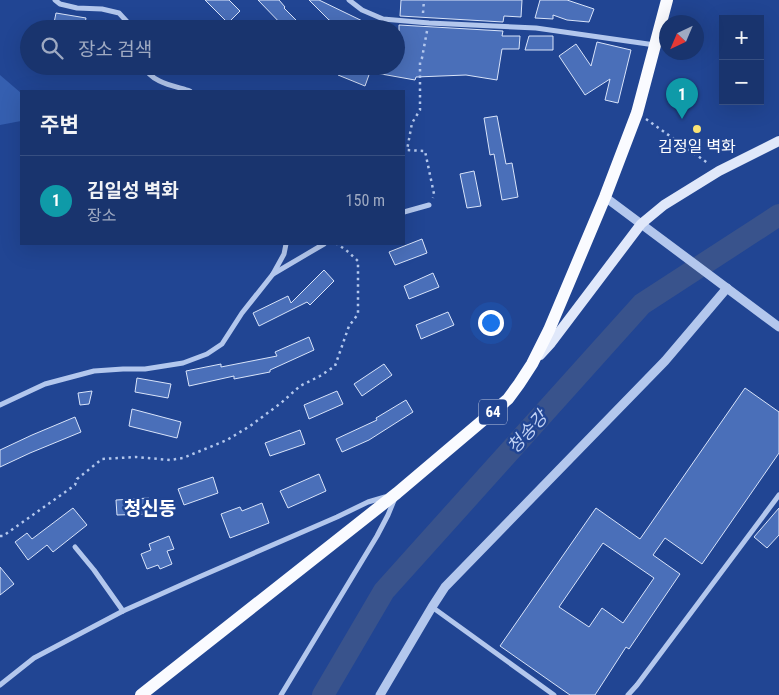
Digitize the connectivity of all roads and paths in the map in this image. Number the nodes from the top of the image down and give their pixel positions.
1 (55, 0) edge
2 (349, 0) edge
3 (424, 0) edge
4 (667, 0) edge
5 (126, 20) edge
6 (402, 20) edge
7 (405, 20) edge
8 (422, 22) junction
9 (429, 23) junction
10 (655, 46) junction
11 (152, 75) edge
12 (187, 90) edge
13 (637, 113) junction
14 (779, 141) edge
15 (719, 171) junction
16 (604, 197) junction
17 (429, 205) joint
18 (405, 212) edge
19 (641, 224) junction
20 (286, 245) edge
21 (322, 245) edge
22 (338, 245) edge
23 (273, 274) junction
24 (727, 288) junction
25 (779, 327) edge
26 (532, 364) junction
27 (0, 405) edge
28 (397, 493) junction
29 (779, 495) edge
30 (0, 536) edge
31 (75, 547) dead end
32 (432, 607) junction
33 (123, 611) junction
34 (0, 686) edge
35 (141, 695) edge
36 (281, 695) edge
37 (380, 695) edge
38 (554, 695) edge
39 (628, 695) edge

1 - 5 street
2 - 6 street
3 - 8 path
4 - 10 main road, 64
7 - 8 street
8 - 9 street
9 - 10 street
9 - 17 path
10 - 13 main road, 64
11 - 12 street
13 - 15 path
13 - 16 main road, 64
14 - 15 main road
15 - 19 main road
16 - 19 street
16 - 26 main road, 64
17 - 18 street
19 - 24 street
19 - 26 main road
20 - 23 street
21 - 23 street
22 - 30 path
23 - 27 street
24 - 25 street
24 - 32 street
26 - 28 main road, 64
28 - 33 street
28 - 35 main road, 64
28 - 36 street
29 - 39 street
31 - 33 street
32 - 37 street
32 - 38 street
33 - 34 street

